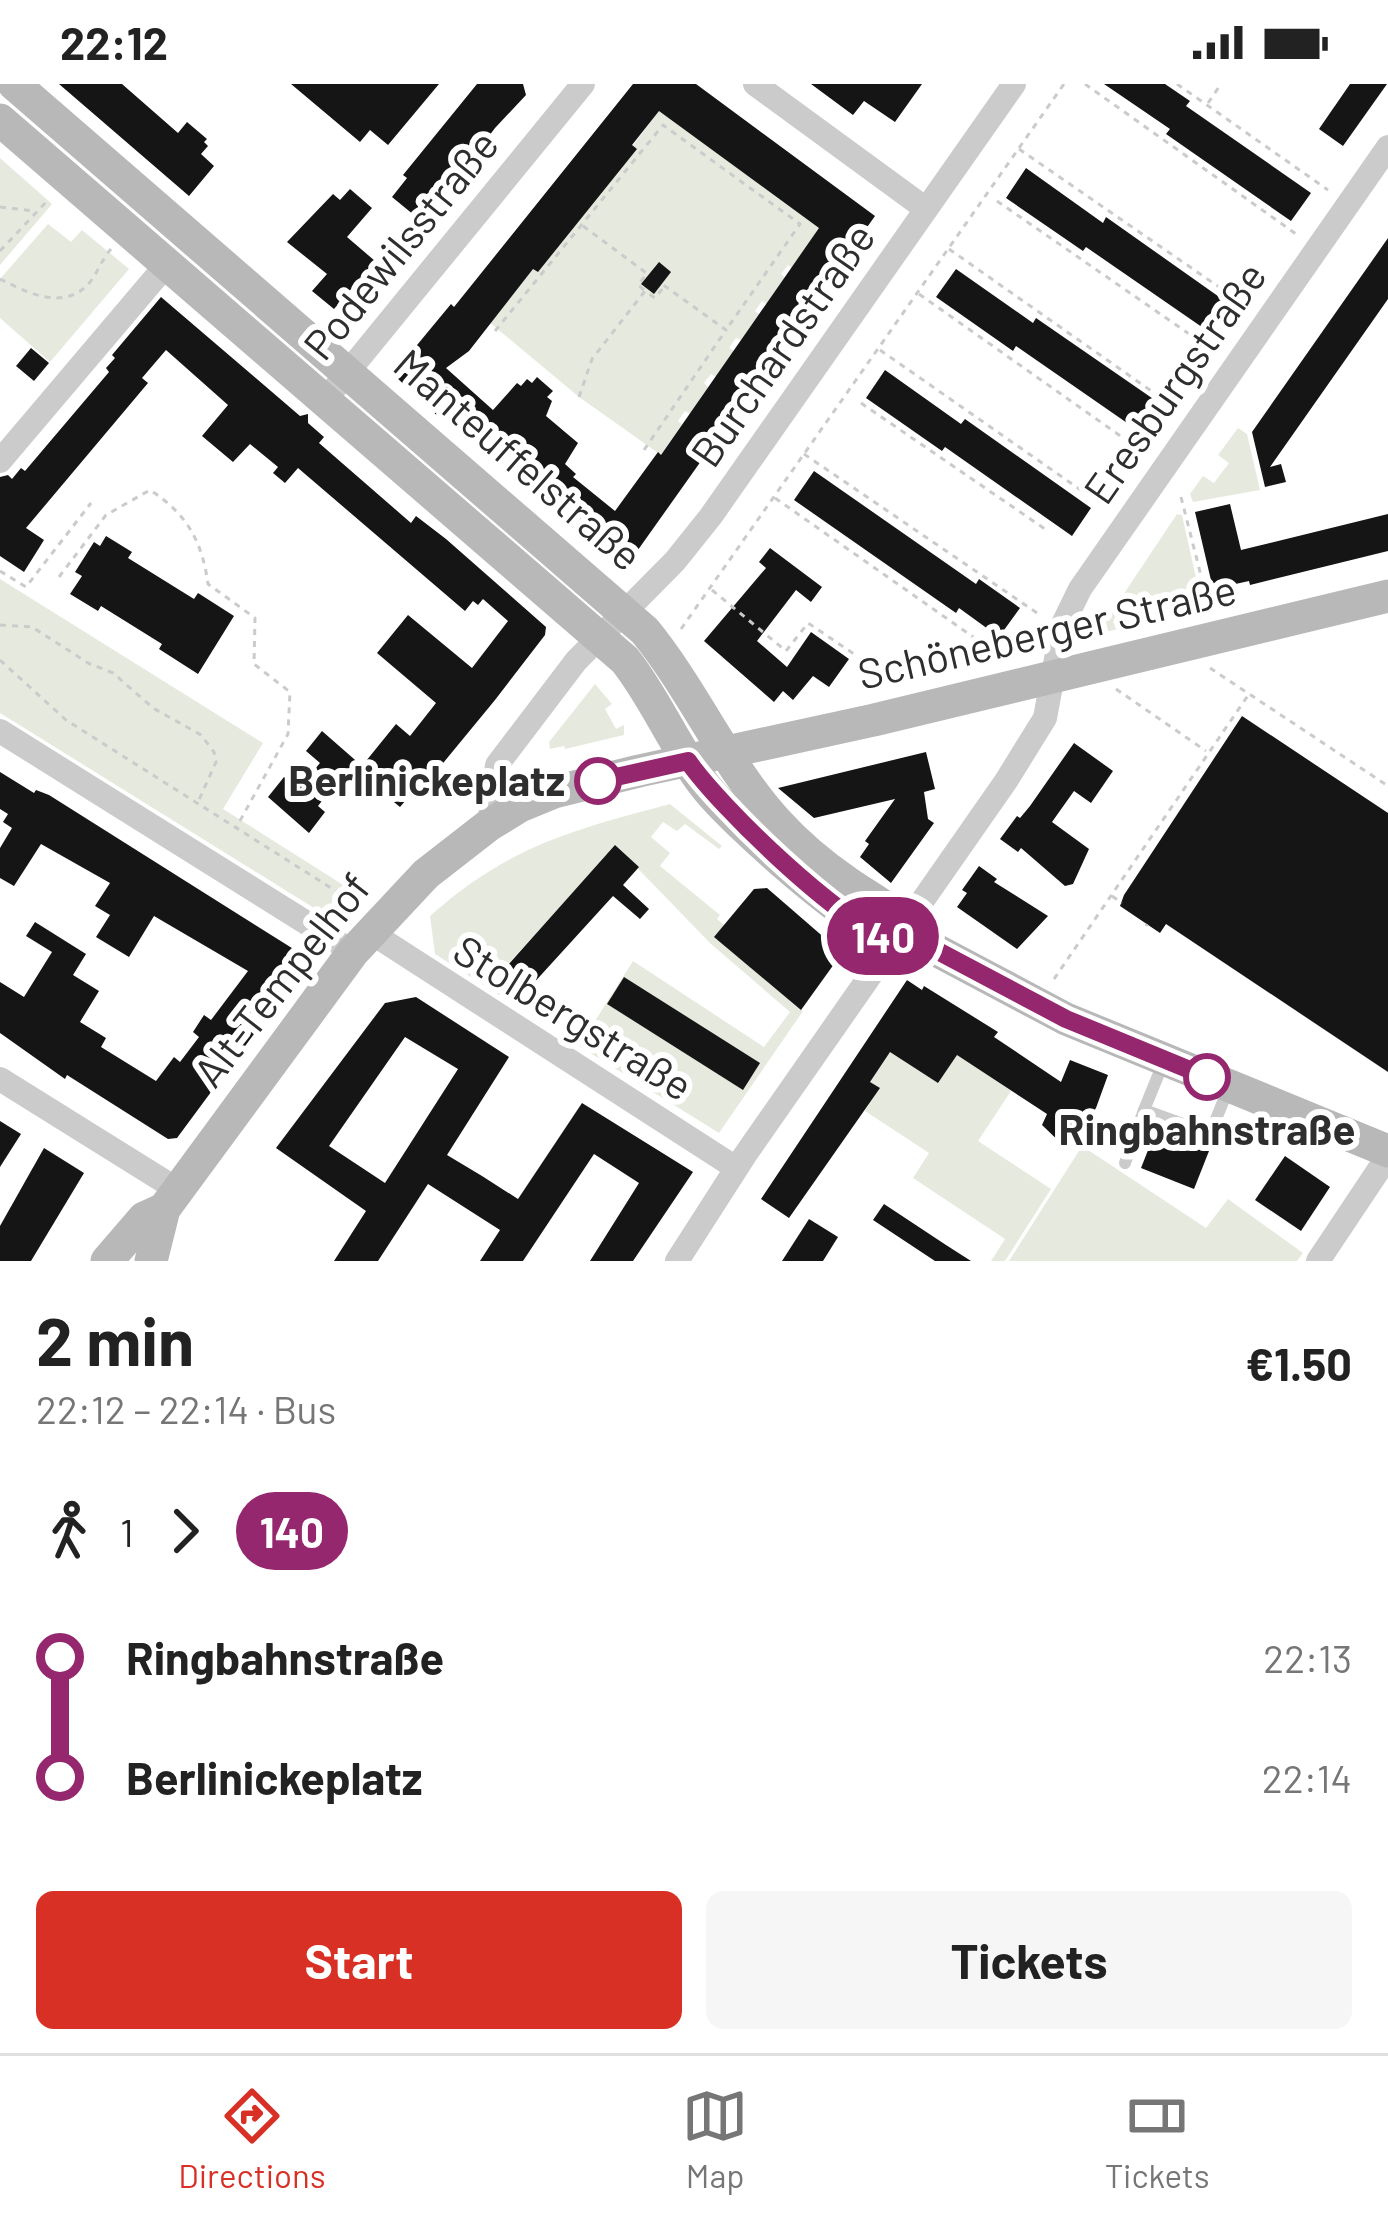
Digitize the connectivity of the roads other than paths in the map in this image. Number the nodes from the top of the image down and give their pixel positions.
1 (14, 84) edge
2 (583, 84) edge
3 (755, 84) edge
4 (1014, 84) edge
5 (0, 120) edge
6 (1388, 147) edge
7 (926, 209) junction
8 (167, 264) junction
9 (348, 373) junction
10 (325, 400) junction
11 (0, 461) edge
12 (1388, 596) edge
13 (625, 613) junction
14 (588, 649) junction
15 (1053, 677) junction
16 (0, 731) edge
17 (726, 753) junction
18 (688, 761) junction
19 (489, 825) junction
20 (360, 930) junction
21 (906, 934) junction
22 (1164, 1060) junction
23 (0, 1079) edge
24 (1229, 1086) junction
25 (1144, 1110) junction
26 (1388, 1154) edge
27 (1125, 1163) dead end
28 (736, 1168) junction
29 (171, 1199) junction
30 (106, 1261) edge
31 (151, 1261) edge
32 (677, 1261) edge
33 (1318, 1261) edge

1 - 9 main road, Manteuffelstraße
2 - 9 street, Podewilsstraße
3 - 7 street
4 - 7 street, Burchardstraße
5 - 8 main road, Manteuffelstraße
6 - 15 street, Eresburgstraße
7 - 13 street, Burchardstraße
8 - 10 main road, Manteuffelstraße
8 - 11 street
9 - 10 street, Podewilsstraße
9 - 13 main road, Manteuffelstraße
10 - 14 main road, Manteuffelstraße
12 - 15 main road, Schöneberger Straße
13 - 14 street, Burchardstraße
13 - 17 main road, Manteuffelstraße
14 - 18 main road, Manteuffelstraße
14 - 19 street
15 - 17 main road, Schöneberger Straße
15 - 21 street, Eresburgstraße
16 - 20 street, Stolbergstraße
17 - 18 main road, Schöneberger Straße
17 - 21 main road, Manteuffelstraße
18 - 19 main road, Alt-Tempelhof
18 - 21 main road, Manteuffelstraße
19 - 20 main road, Alt-Tempelhof
20 - 28 street, Stolbergstraße
20 - 29 main road, Alt-Tempelhof
21 - 22 main road, Manteuffelstraße
21 - 28 street, Eresburgstraße
22 - 24 main road, Manteuffelstraße
22 - 25 lane
23 - 29 street
24 - 25 lane
24 - 26 main road, Manteuffelstraße
25 - 27 lane
26 - 33 street
28 - 32 street, Eresburgstraße
29 - 30 main road, Alt-Tempelhof
29 - 31 main road, Alt-Tempelhof

